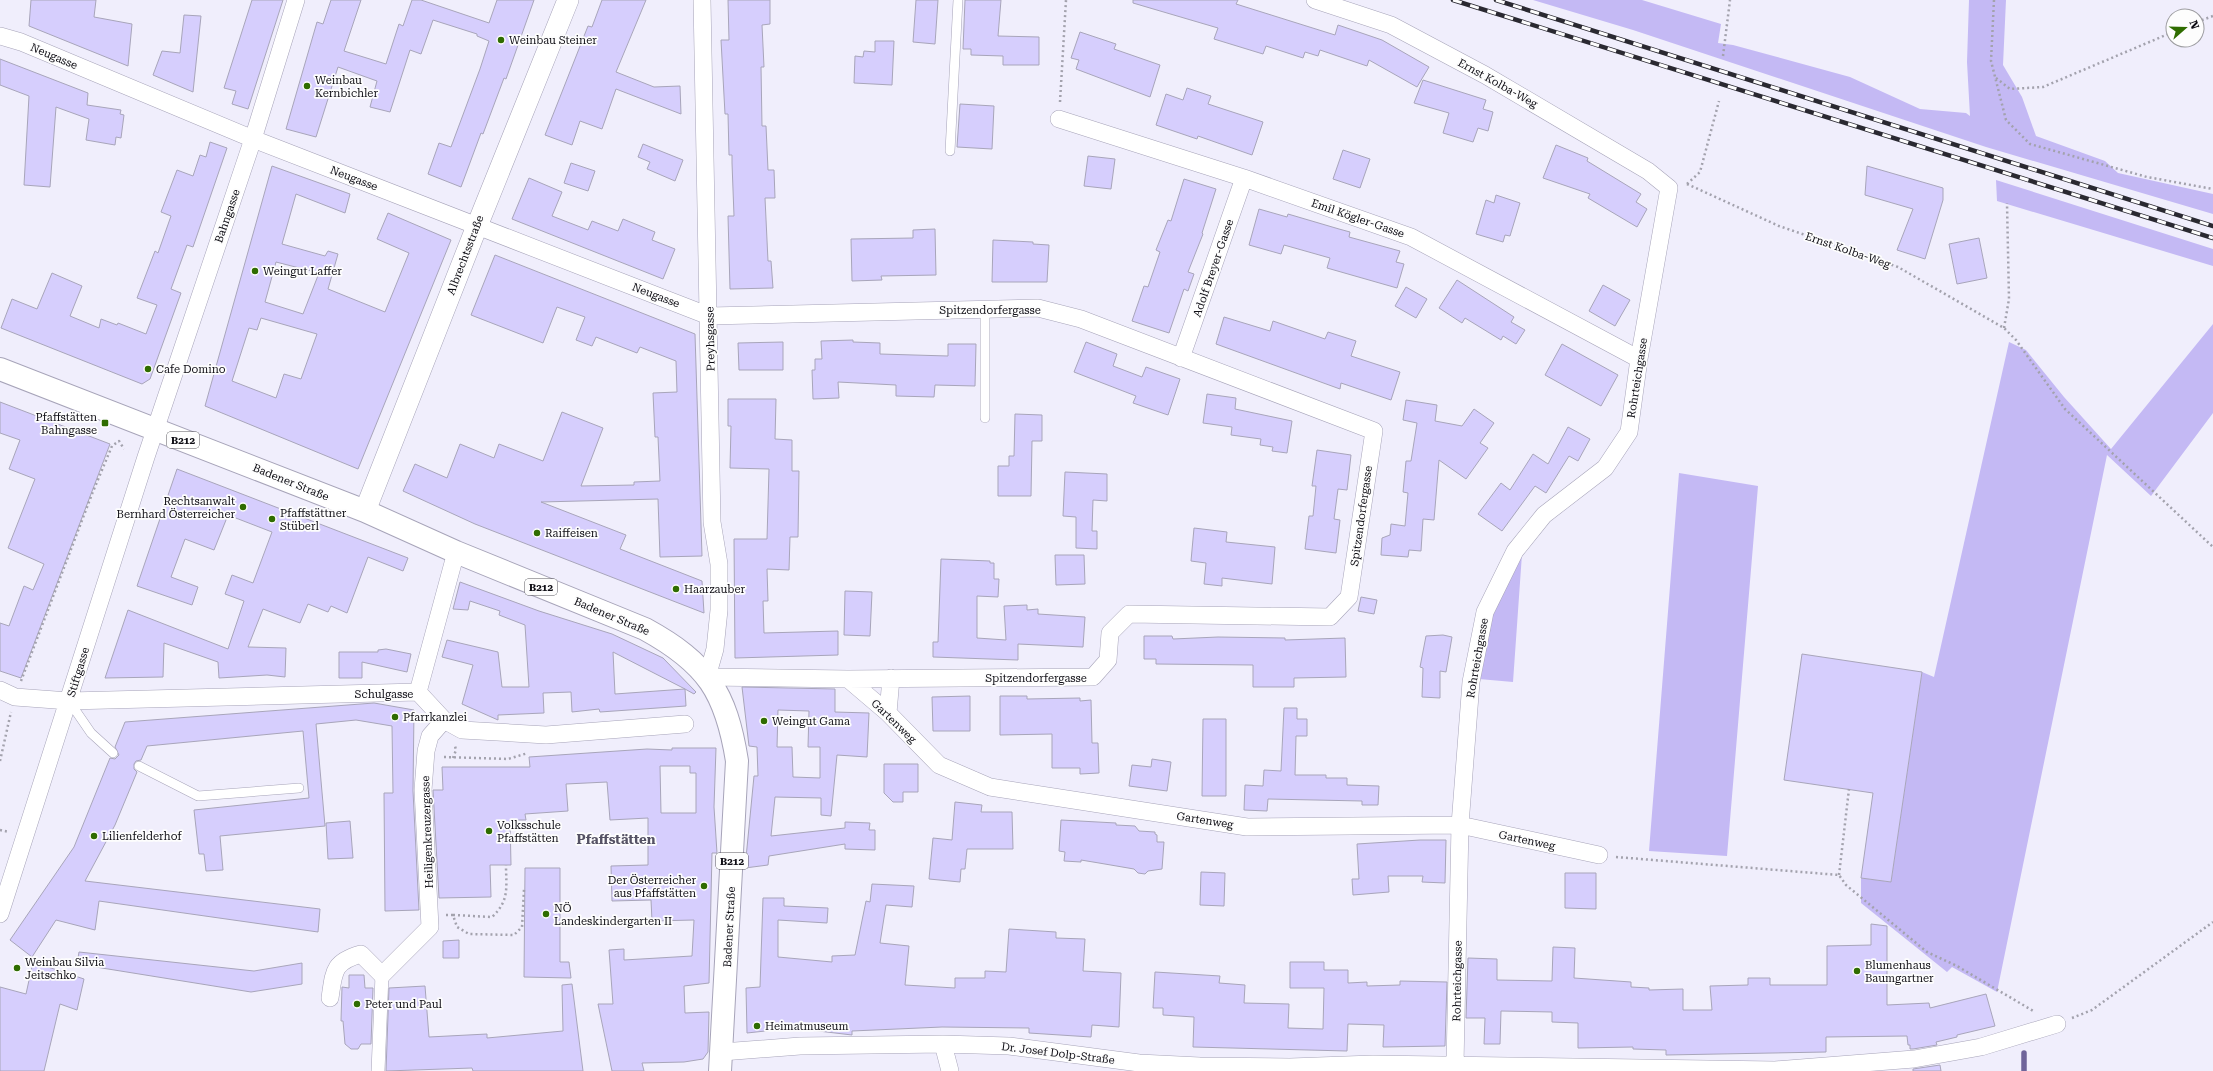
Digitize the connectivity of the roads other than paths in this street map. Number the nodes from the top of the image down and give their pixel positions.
1 (296, 0) edge
2 (568, 0) edge
3 (702, 0) edge
4 (958, 0) edge
5 (1315, 0) edge
6 (0, 36) edge
7 (1059, 119) road end
8 (253, 139) junction
9 (950, 151) dead end
10 (1244, 178) junction
11 (1669, 188) joint
12 (477, 226) junction
13 (985, 309) junction
14 (709, 316) junction
15 (1181, 358) junction
16 (1639, 359) junction
17 (0, 369) edge
18 (985, 418) dead end
19 (155, 430) junction
20 (365, 511) junction
21 (456, 552) junction
22 (707, 677) junction
23 (891, 678) junction
24 (848, 679) junction
25 (418, 692) junction
26 (7, 694) edge
27 (69, 701) junction
28 (888, 713) junction
29 (444, 720) junction
30 (685, 724) dead end
31 (112, 752) dead end
32 (139, 766) dead end
33 (299, 788) dead end
34 (1460, 826) junction
35 (1599, 855) road end
36 (0, 914) edge
37 (382, 976) junction
38 (330, 998) dead end
39 (2057, 1024) road end
40 (942, 1044) junction
41 (721, 1061) edge
42 (1455, 1065) junction
43 (378, 1071) edge
44 (950, 1071) edge

1 - 8 street, Bahngasse
2 - 12 street, Albrechtsstraße
3 - 14 street, Preyhsgasse
4 - 9 lane
5 - 11 street, Ernst Kolba-Weg
6 - 8 street, Neugasse
7 - 10 street, Emil Kögler-Gasse
8 - 12 street, Neugasse
8 - 19 street, Bahngasse
10 - 15 street, Adolf Breyer-Gasse
10 - 16 street, Emil Kögler-Gasse
11 - 16 street, Rohrteichgasse
12 - 14 street, Neugasse
12 - 20 street, Albrechtsstraße
13 - 14 street, Spitzendorfergasse
13 - 15 street, Spitzendorfergasse
13 - 18 lane
14 - 22 street, Preyhsgasse
15 - 23 street, Spitzendorfergasse
16 - 34 street, Rohrteichgasse
17 - 19 main road, Badener Straße / B212
19 - 20 main road, Badener Straße / B212
19 - 27 street, Stiftgasse
20 - 21 main road, Badener Straße / B212
21 - 22 main road, Badener Straße / B212
21 - 25 street
22 - 24 street, Spitzendorfergasse
22 - 41 main road, Badener Straße / B212
23 - 24 street, Spitzendorfergasse
23 - 28 street
24 - 28 street, Gartenweg
25 - 27 street, Schulgasse
25 - 29 street, Schulgasse
26 - 27 street, Schulgasse
27 - 31 lane
27 - 36 street, Stiftgasse
28 - 34 street, Gartenweg
29 - 30 street, Schulgasse
29 - 37 street, Heiligenkreuzergasse
32 - 33 lane
34 - 35 street, Gartenweg
34 - 42 street, Rohrteichgasse
37 - 38 street
37 - 43 street
39 - 42 street, Dr. Josef Dolp-Straße
40 - 41 street, Dr. Josef Dolp-Straße
40 - 42 street, Dr. Josef Dolp-Straße
40 - 44 street

